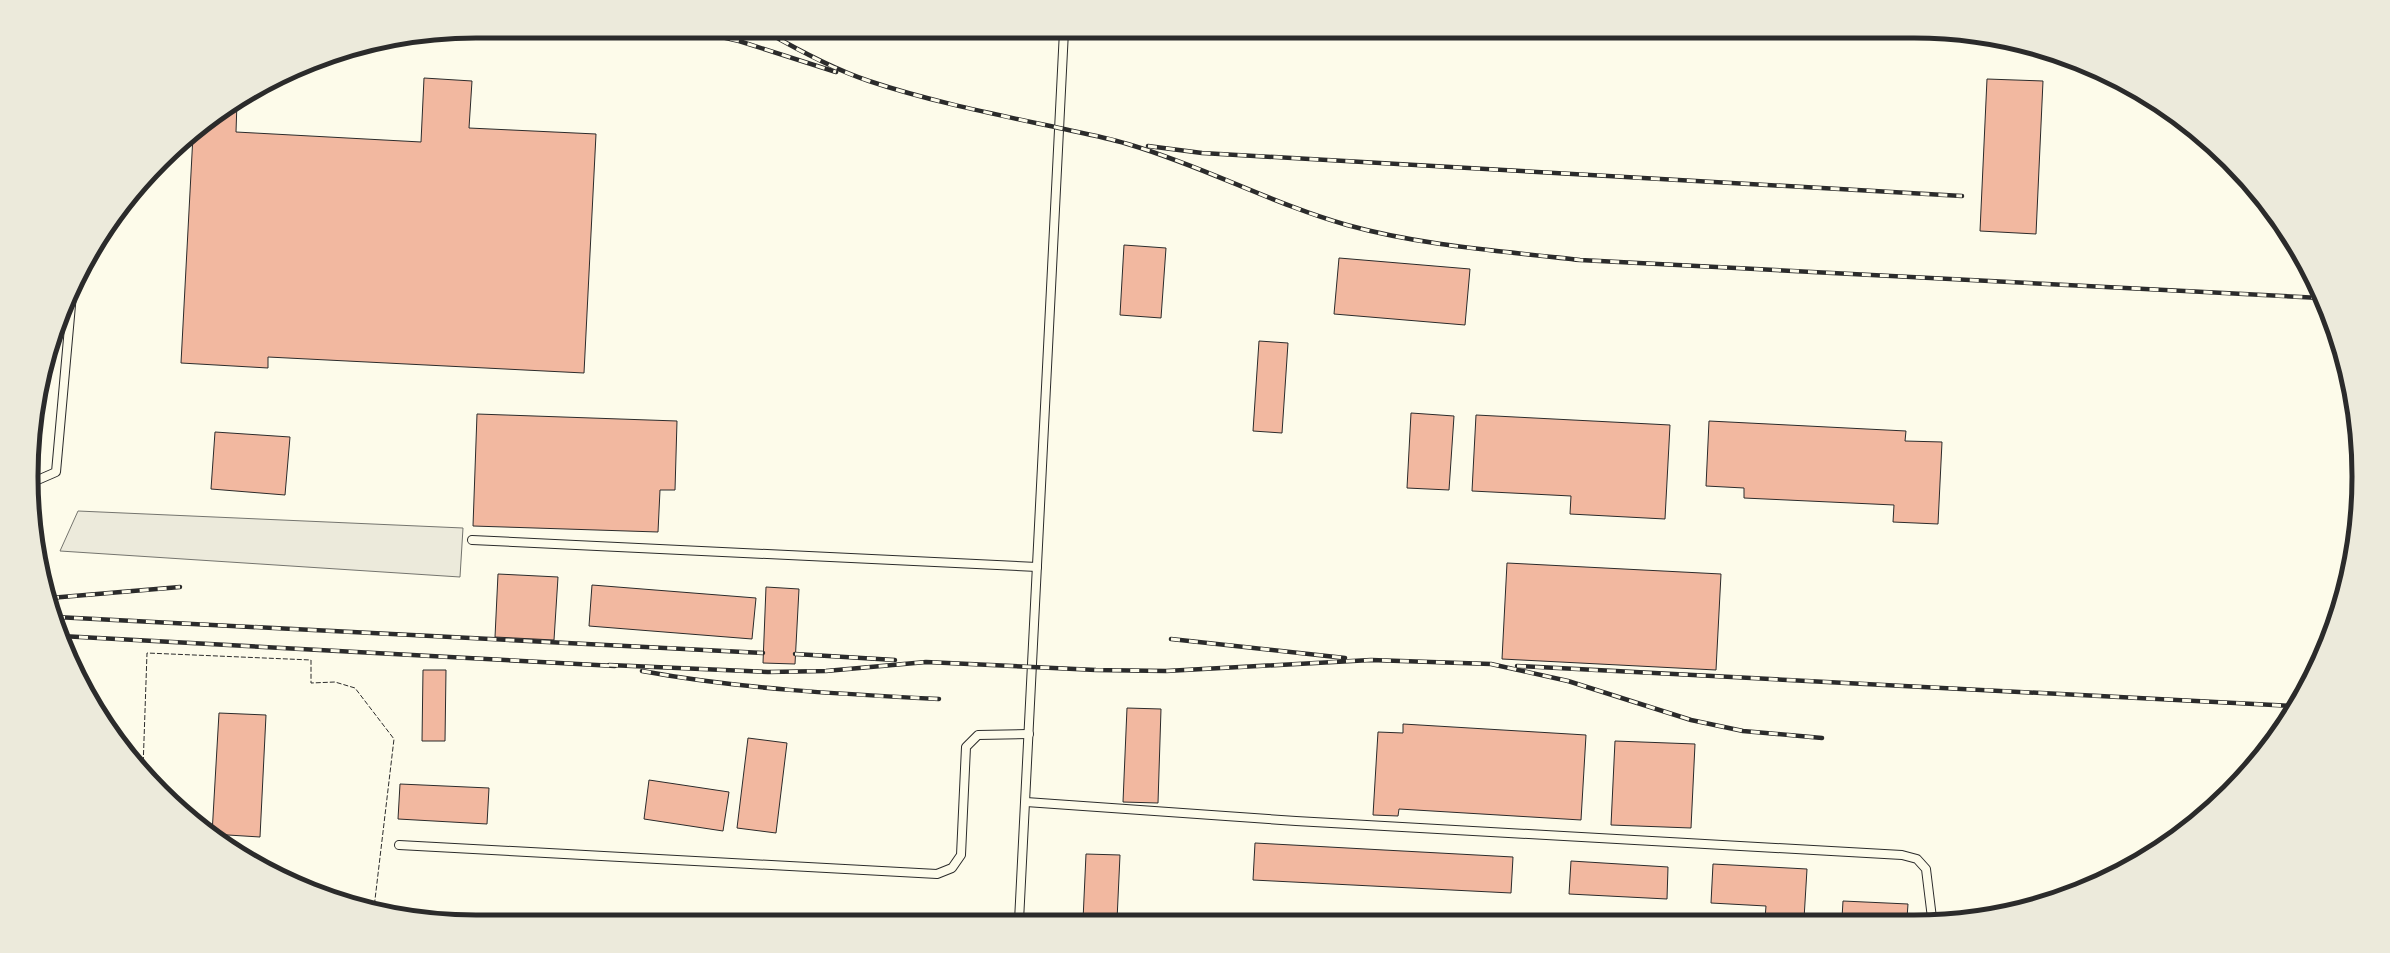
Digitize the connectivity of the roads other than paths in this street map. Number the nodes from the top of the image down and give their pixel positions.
1 (1064, 38) edge
2 (71, 310) edge
3 (38, 480) edge
4 (472, 540) dead end
5 (1037, 567) junction
6 (1029, 734) junction
7 (1026, 802) junction
8 (399, 845) dead end
9 (1932, 914) edge
10 (1019, 915) edge

1 - 5 lane
2 - 3 lane
4 - 5 lane
5 - 6 lane
6 - 7 lane
6 - 8 lane
7 - 9 lane
7 - 10 lane

